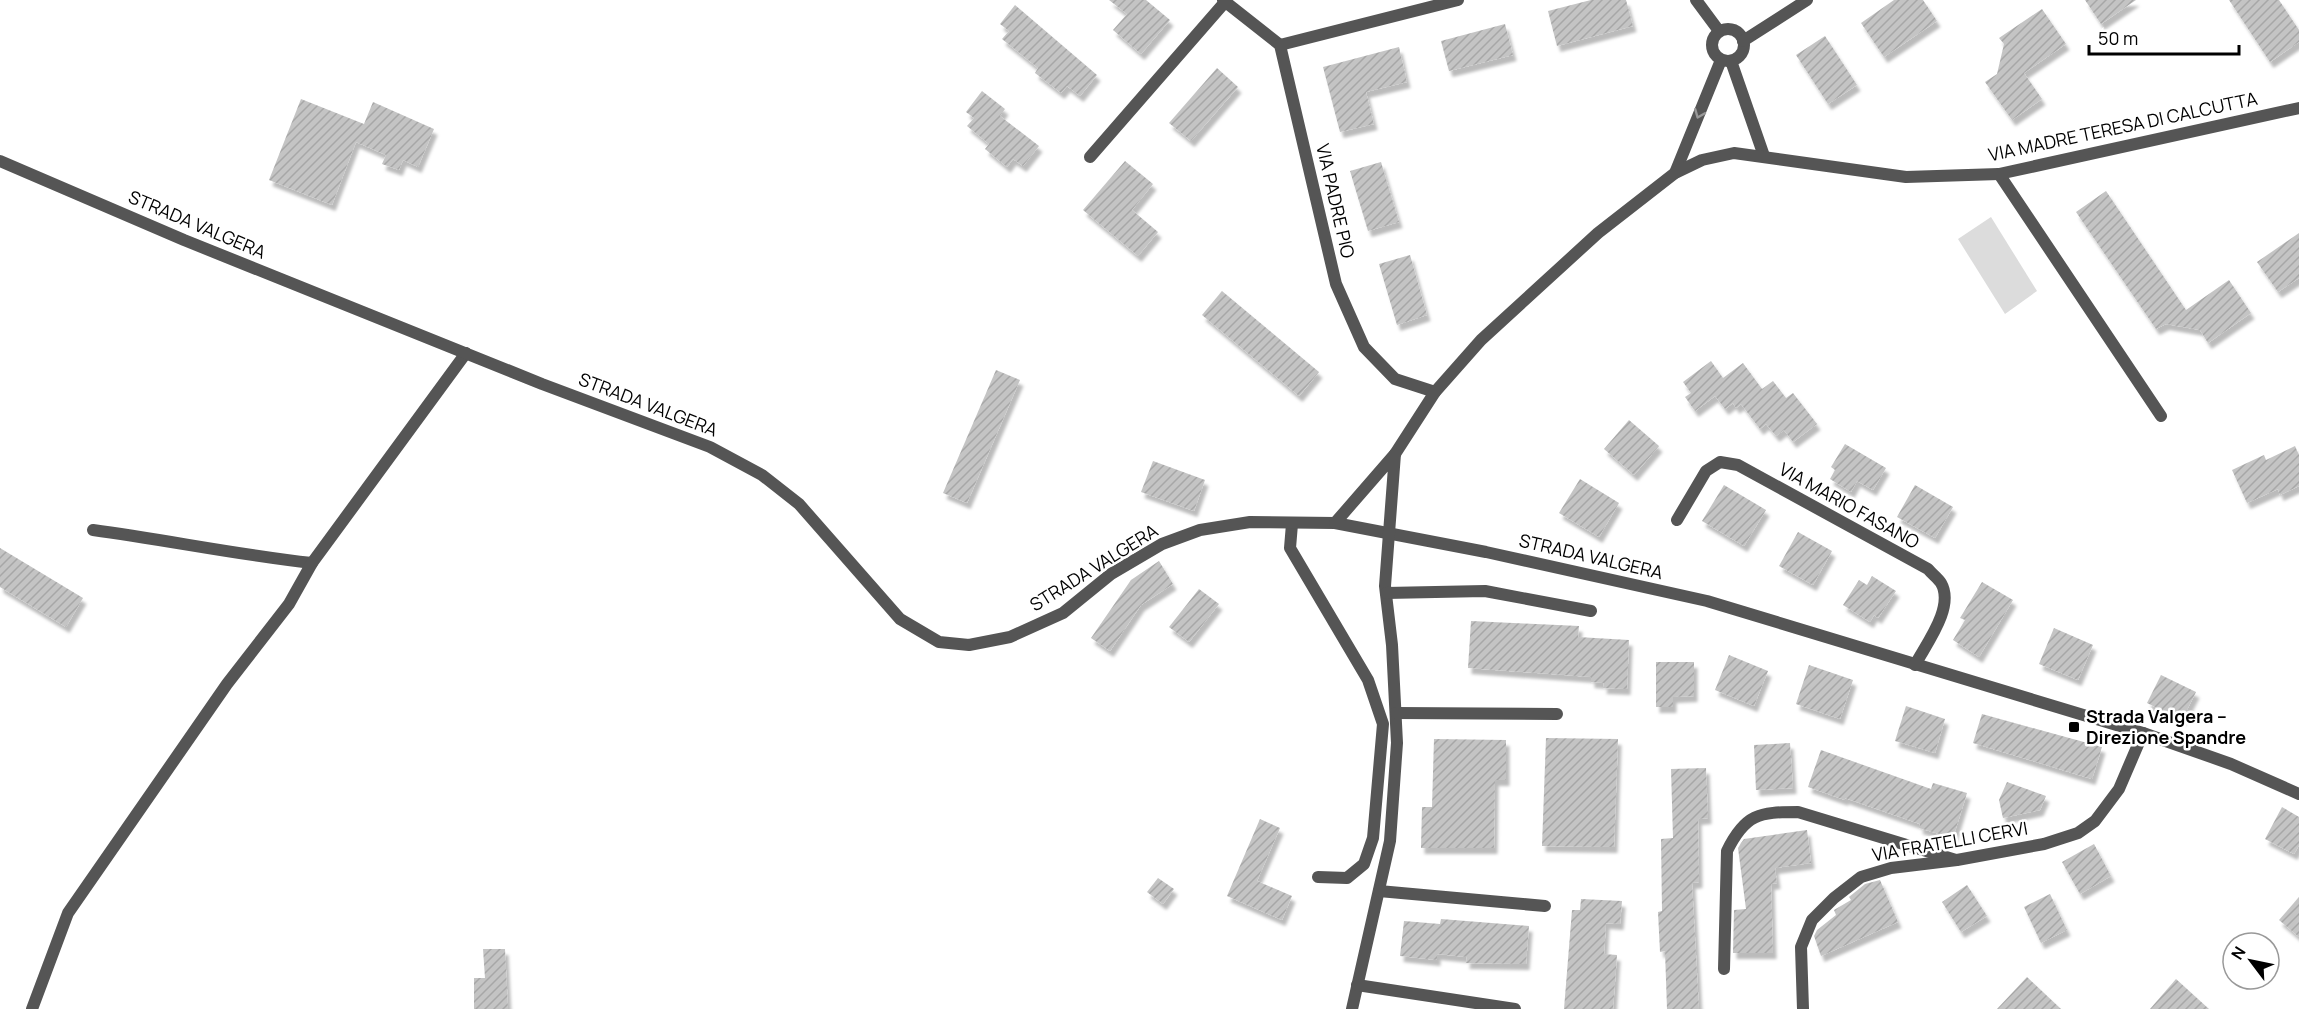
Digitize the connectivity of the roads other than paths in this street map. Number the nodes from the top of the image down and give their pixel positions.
1 (1458, 0) edge
2 (1696, 0) edge
3 (1807, 0) edge
4 (1224, 1) edge
5 (1719, 31) junction
6 (1743, 41) junction
7 (1280, 45) junction
8 (1726, 60) junction
9 (2299, 108) edge
10 (1764, 156) junction
11 (1090, 157) dead end
12 (0, 161) edge
13 (1675, 173) junction
14 (2000, 174) junction
15 (466, 353) junction
16 (1435, 392) junction
17 (2161, 416) dead end
18 (1395, 454) junction
19 (1677, 520) dead end
20 (1335, 523) junction
21 (1292, 524) junction
22 (93, 530) dead end
23 (1387, 531) junction
24 (312, 563) junction
25 (1386, 593) junction
26 (1590, 611) dead end
27 (1915, 665) junction
28 (1396, 713) junction
29 (1557, 714) dead end
30 (2143, 733) junction
31 (2299, 794) edge
32 (1957, 860) junction
33 (1318, 877) dead end
34 (1379, 891) junction
35 (1545, 906) dead end
36 (1724, 969) dead end
37 (1357, 985) junction
38 (32, 1009) edge
39 (1352, 1009) edge
40 (1515, 1009) edge
41 (1803, 1009) edge

1 - 7 street
2 - 5 street
3 - 6 street
4 - 7 street
4 - 11 street
5 - 6 street
5 - 8 street
6 - 8 street
7 - 16 street, VIA PADRE PIO
8 - 10 street
8 -> 13 street
9 - 14 street, VIA MADRE TERESA DI CALCUTTA
10 - 13 street, VIA MADRE TERESA DI CALCUTTA
10 - 14 street, VIA MADRE TERESA DI CALCUTTA
12 - 15 street, STRADA VALGERA
13 - 16 street, VIA MADRE TERESA DI CALCUTTA
14 - 17 street
15 - 21 street, STRADA VALGERA
15 - 24 street
16 - 18 street, VIA MADRE TERESA DI CALCUTTA
18 - 20 street, VIA MADRE TERESA DI CALCUTTA
18 - 23 street, VIA MADRE TERESA DI CALCUTTA
19 - 27 street, VIA MARIO FASANO
20 - 21 street, STRADA VALGERA
20 - 23 street, STRADA VALGERA
21 - 33 street
22 - 24 street
23 - 25 street, VIA MADRE TERESA DI CALCUTTA
23 - 27 street, STRADA VALGERA
24 - 38 street
25 - 26 street
25 - 28 street, VIA MADRE TERESA DI CALCUTTA
27 - 30 street, STRADA VALGERA
28 - 29 street
28 - 34 street, VIA MADRE TERESA DI CALCUTTA
30 - 31 street, STRADA VALGERA
30 - 32 street, VIA FRATELLI CERVI
32 - 36 street
32 - 41 street, VIA FRATELLI CERVI
34 - 35 street
34 - 37 street, VIA MADRE TERESA DI CALCUTTA
37 - 39 street, VIA MADRE TERESA DI CALCUTTA
37 - 40 street

